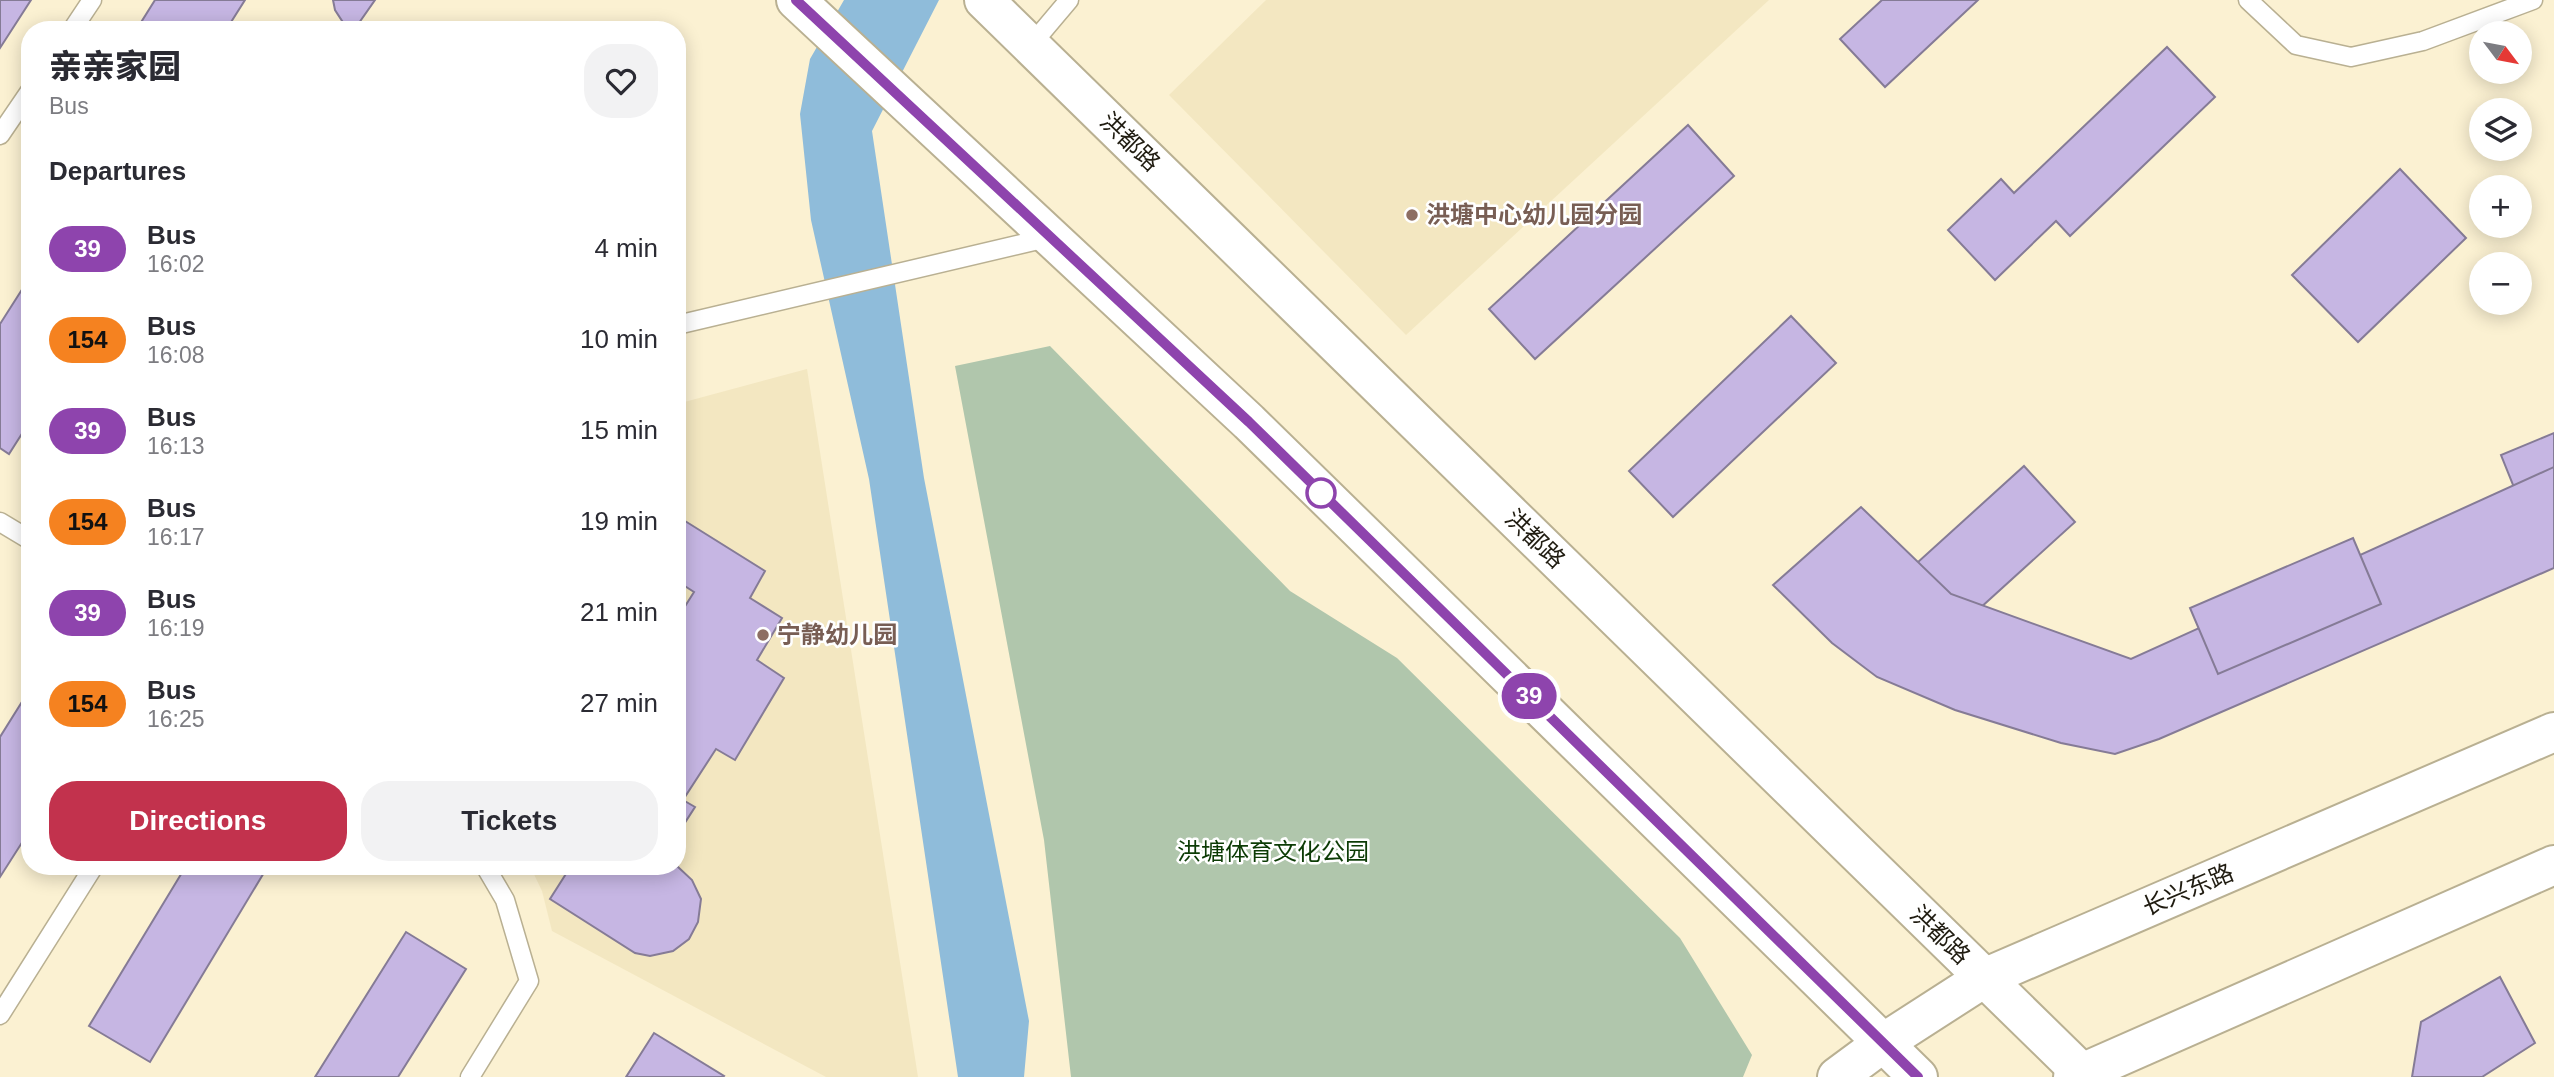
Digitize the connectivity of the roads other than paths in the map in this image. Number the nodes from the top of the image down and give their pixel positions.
1 (92, 0) edge
2 (796, 0) edge
3 (1069, 0) edge
4 (2248, 0) edge
5 (2533, 0) edge
6 (990, 5) edge
7 (78, 21) edge
8 (1031, 45) junction
9 (21, 104) edge
10 (0, 135) edge
11 (1051, 237) junction
12 (686, 323) edge
13 (0, 522) edge
14 (21, 535) edge
15 (2554, 732) edge
16 (2554, 865) edge
17 (88, 875) edge
18 (490, 875) edge
19 (1984, 978) junction
20 (0, 1015) edge
21 (1883, 1043) junction
22 (2080, 1075) edge
23 (470, 1077) edge
24 (1836, 1077) edge
25 (1918, 1077) edge

1 - 7 lane
2 - 11 main road
3 - 8 lane
4 - 5 lane
6 - 8 main road, 洪都路
8 - 19 main road, 洪都路
9 - 10 lane
11 - 12 lane
11 - 21 main road
13 - 14 lane
15 - 19 main road, 长兴东路
16 - 22 main road
17 - 20 lane
18 - 23 lane
19 - 21 main road, 长兴东路
19 - 22 main road, 洪都路
21 - 24 main road, 长兴东路
21 - 25 main road

